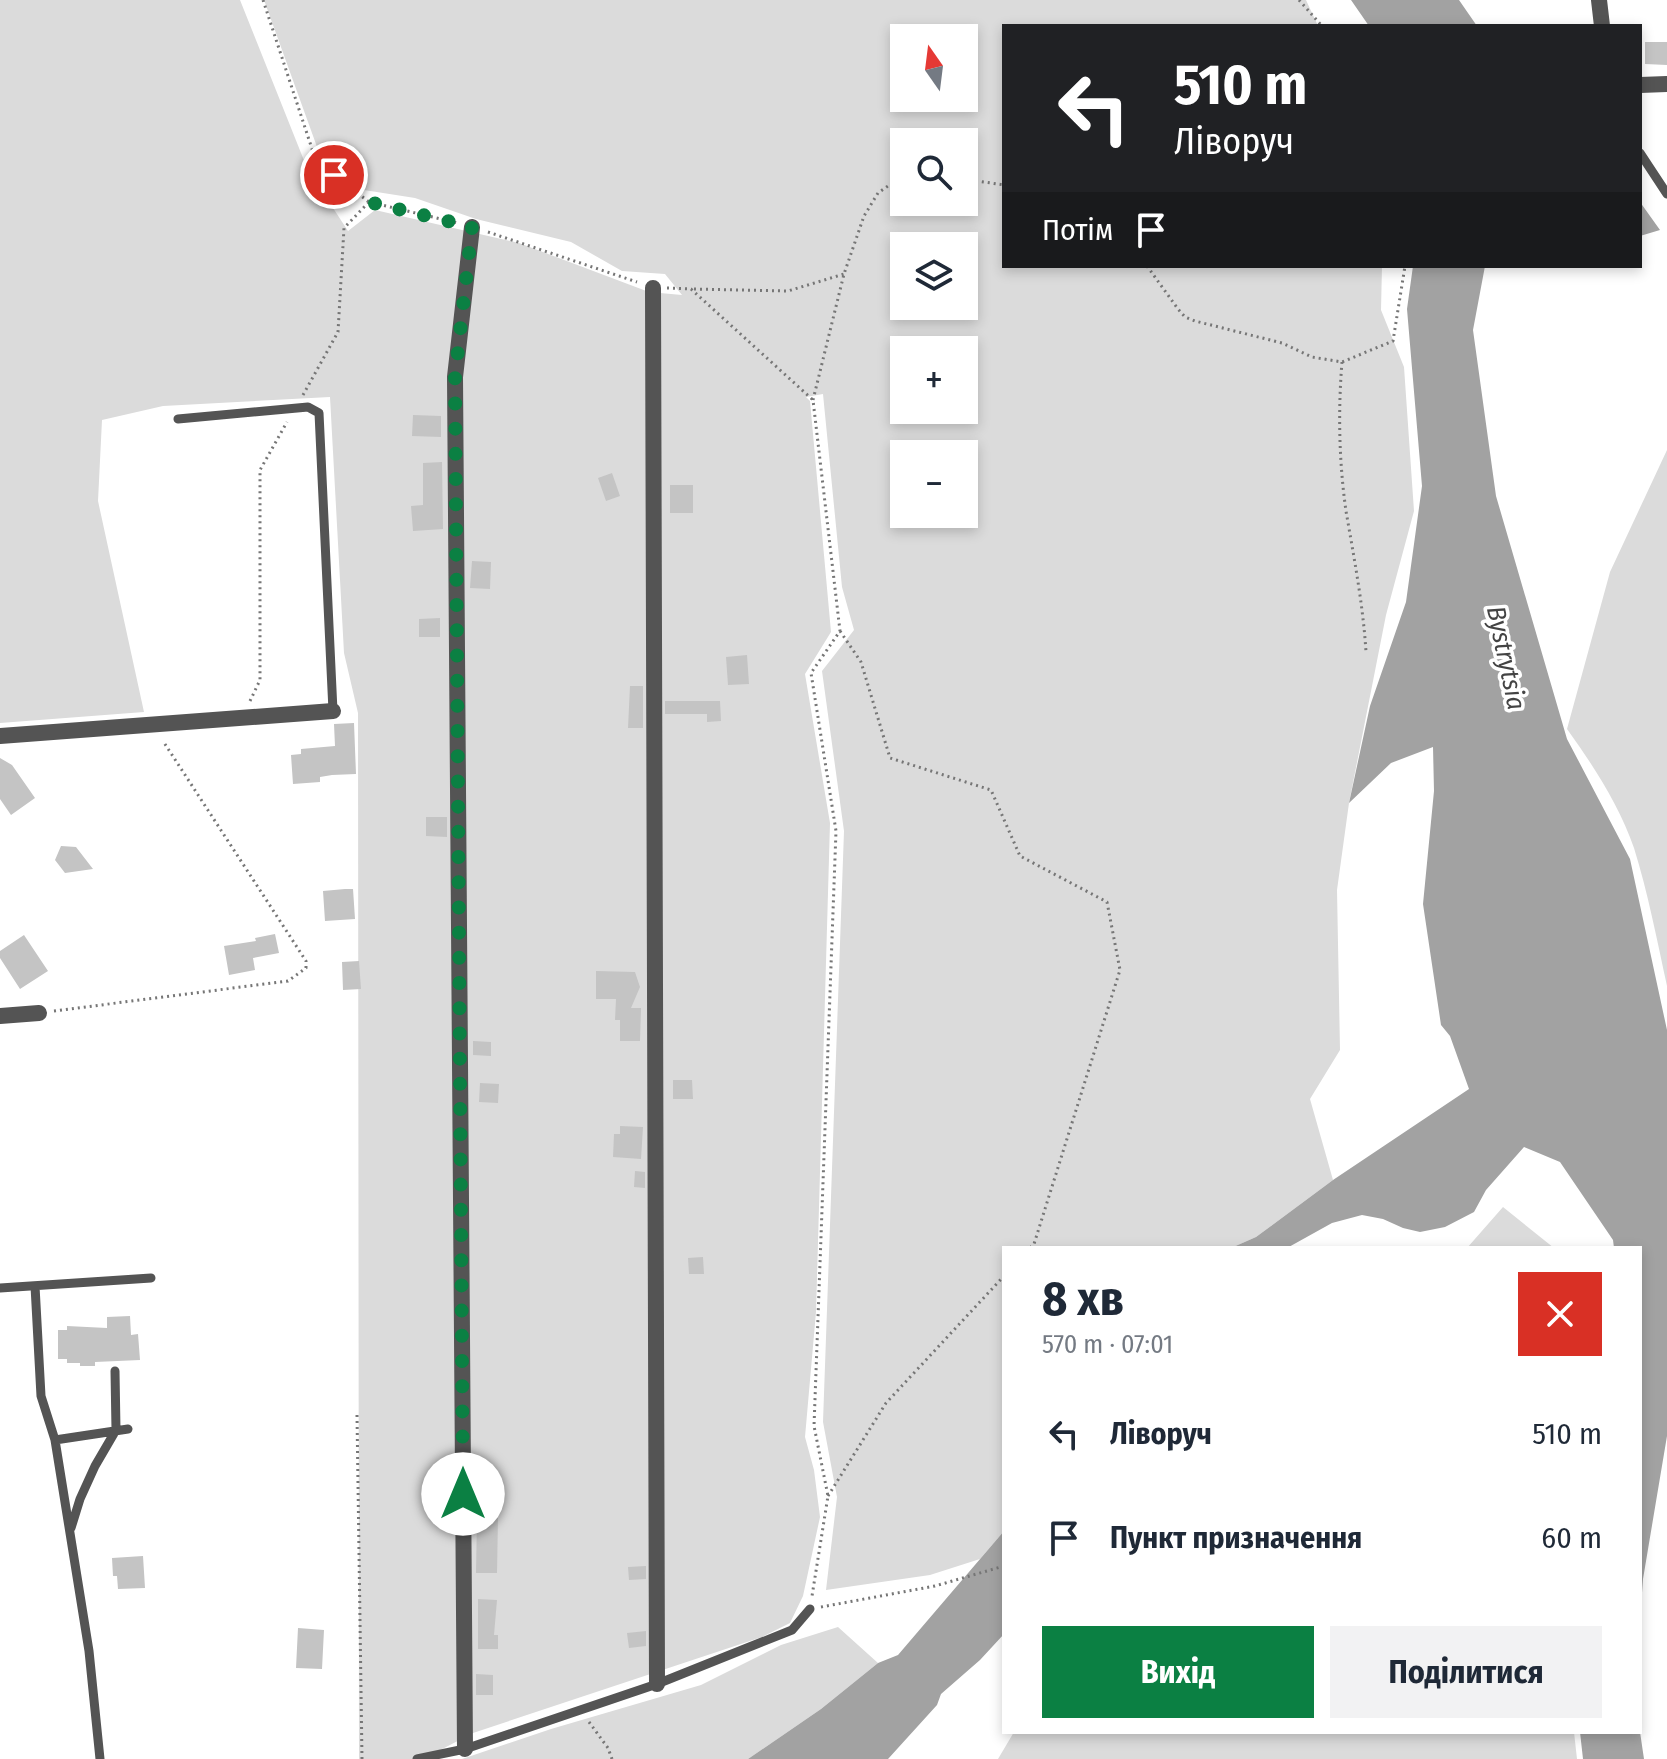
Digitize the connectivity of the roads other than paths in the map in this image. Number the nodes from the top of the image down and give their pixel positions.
1 (1599, 0) edge
2 (1602, 24) edge
3 (1667, 84) edge
4 (1642, 85) edge
5 (1642, 156) edge
6 (1667, 194) edge
7 (472, 227) road end
8 (653, 288) road end
9 (178, 419) dead end
10 (333, 711) joint
11 (0, 736) edge
12 (39, 1013) road end
13 (0, 1016) edge
14 (151, 1278) dead end
15 (35, 1286) junction
16 (0, 1288) edge
17 (115, 1371) dead end
18 (128, 1429) dead end
19 (116, 1430) junction
20 (55, 1440) junction
21 (70, 1531) junction
22 (810, 1609) road end
23 (657, 1684) junction
24 (465, 1749) junction
25 (100, 1759) edge
26 (417, 1759) edge

1 - 2 street
3 - 4 street
5 - 6 lane
7 - 24 street
8 - 23 street
9 - 10 lane
10 - 11 street
12 - 13 street
14 - 15 lane
15 - 16 lane
15 - 20 lane
17 - 19 lane
18 - 19 lane
19 - 20 lane
19 - 21 lane
20 - 21 lane
21 - 25 lane
22 - 23 lane
23 - 24 lane
24 - 26 lane

